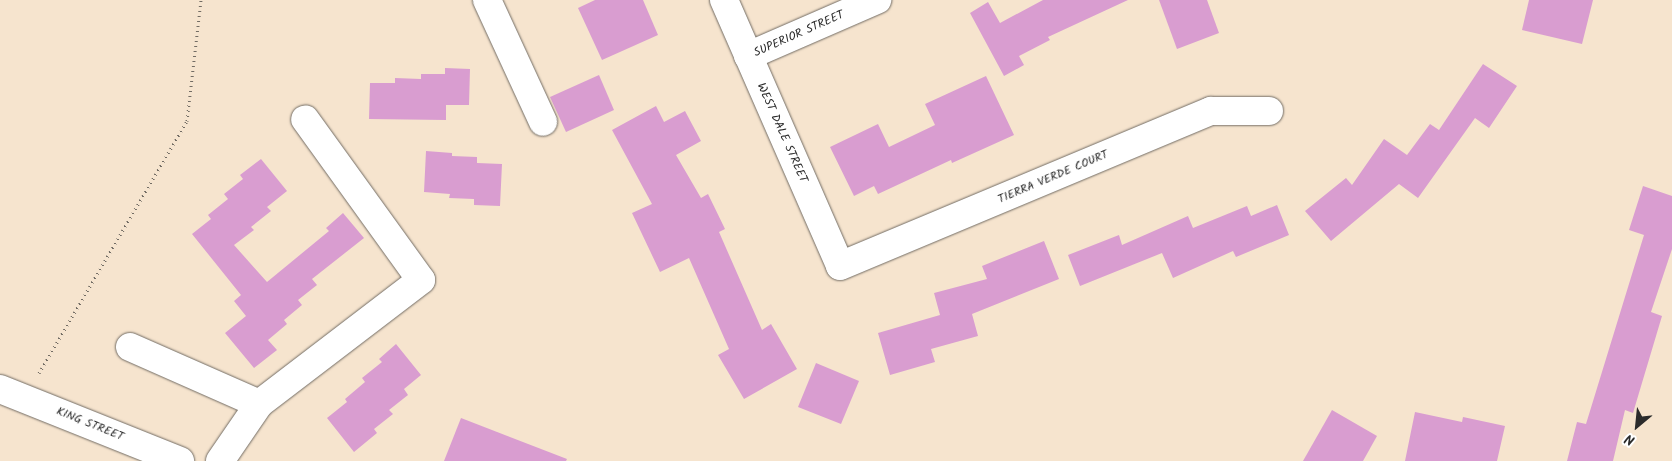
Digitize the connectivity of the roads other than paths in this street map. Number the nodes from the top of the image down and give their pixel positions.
1 (487, 0) edge
2 (724, 0) edge
3 (877, 0) edge
4 (748, 56) junction
5 (1269, 110) dead end
6 (305, 119) dead end
7 (543, 122) dead end
8 (840, 266) joint
9 (130, 347) dead end
10 (8, 397) edge
11 (259, 404) junction
12 (180, 461) edge
13 (220, 461) edge

1 - 7 street
2 - 4 street, WEST DALE STREET
3 - 4 street, SUPERIOR STREET
4 - 8 street, WEST DALE STREET
5 - 8 street, TIERRA VERDE COURT
6 - 11 street
9 - 11 street
10 - 12 street, KING STREET
11 - 13 street

